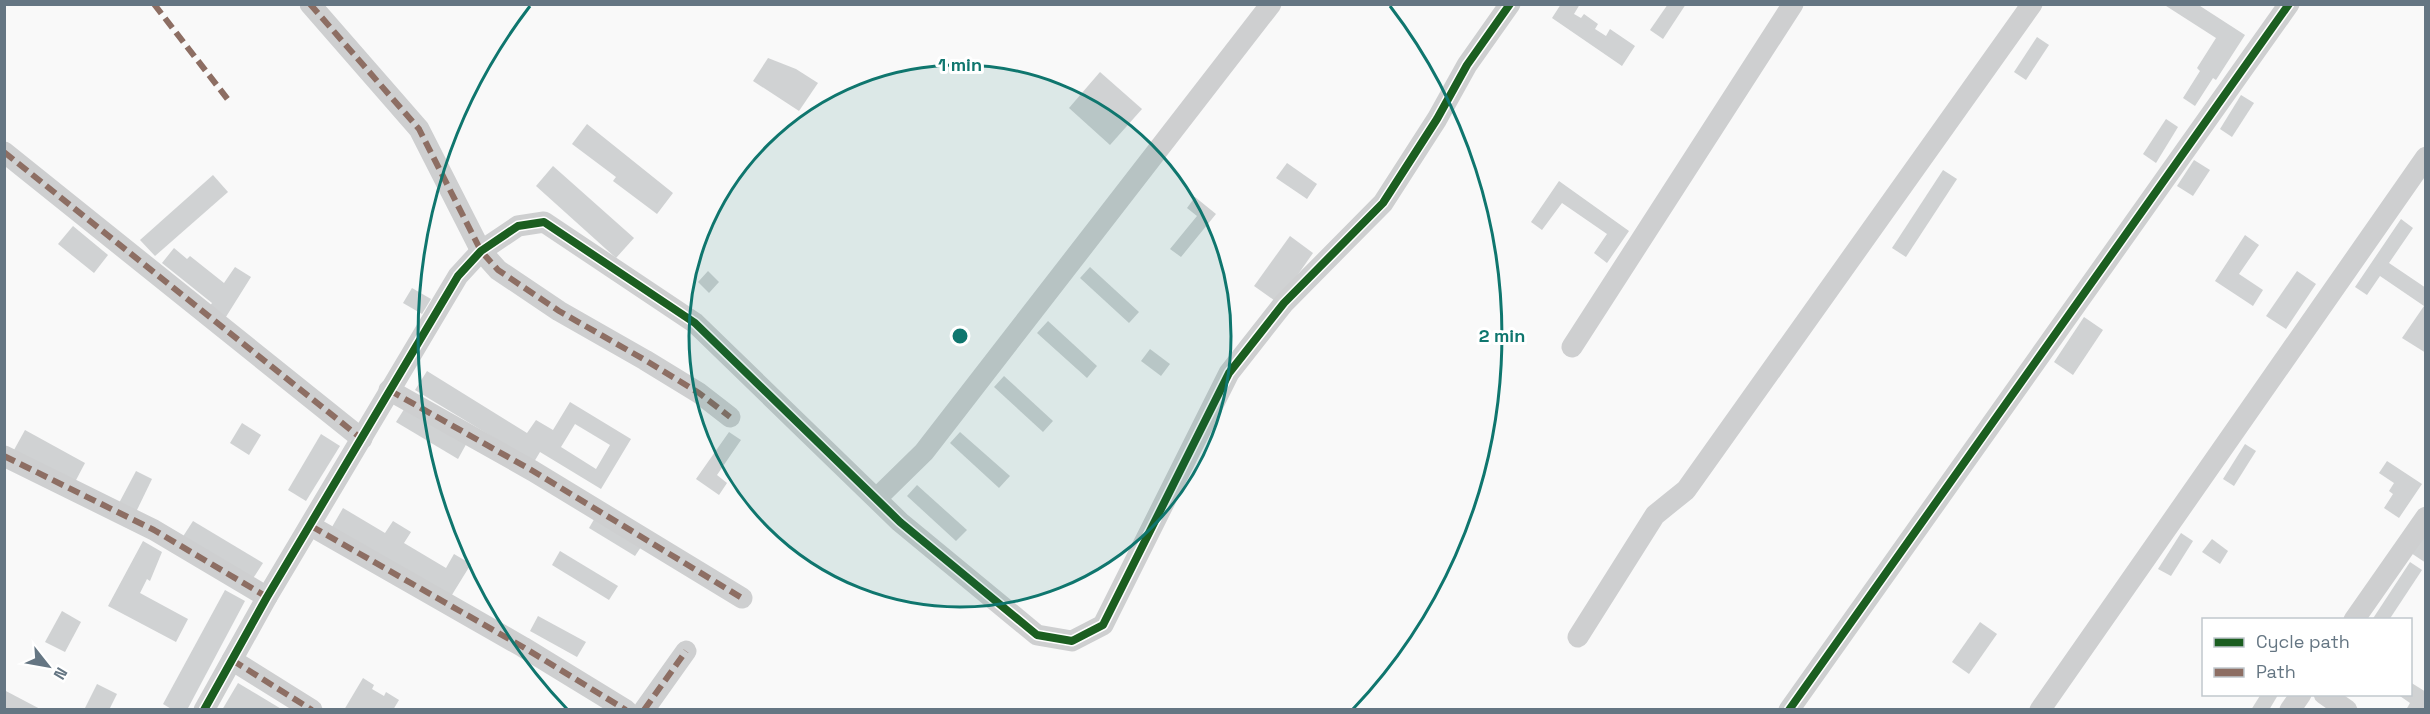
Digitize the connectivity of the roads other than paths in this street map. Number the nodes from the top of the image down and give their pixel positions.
1 (310, 4) edge
2 (1271, 4) edge
3 (1510, 4) edge
4 (1793, 4) edge
5 (2032, 4) edge
6 (2289, 4) edge
7 (4, 152) edge
8 (2426, 158) edge
9 (481, 251) junction
10 (1572, 347) dead end
11 (389, 390) junction
12 (730, 417) dead end
13 (362, 439) junction
14 (4, 456) edge
15 (877, 498) junction
16 (2426, 518) edge
17 (311, 526) junction
18 (267, 597) junction
19 (742, 598) dead end
20 (2355, 618) edge
21 (1578, 637) dead end
22 (686, 651) dead end
23 (232, 660) junction
24 (2300, 696) edge
25 (2327, 696) edge
26 (204, 710) edge
27 (312, 710) edge
28 (626, 710) edge
29 (644, 710) edge
30 (1789, 710) edge
31 (2040, 710) edge
32 (2290, 710) edge
33 (2347, 710) edge

1 - 9 street
2 - 15 street
3 - 15 street
4 - 10 street
5 - 21 street
6 - 30 street
7 - 13 street
8 - 31 street
9 - 11 street
9 - 12 street
9 - 15 street
11 - 13 street
11 - 19 street
13 - 17 street
14 - 18 street
16 - 20 street
17 - 18 street
17 - 28 street
18 - 23 street
22 - 29 street
23 - 26 street
23 - 27 street
24 - 32 street
25 - 33 street

